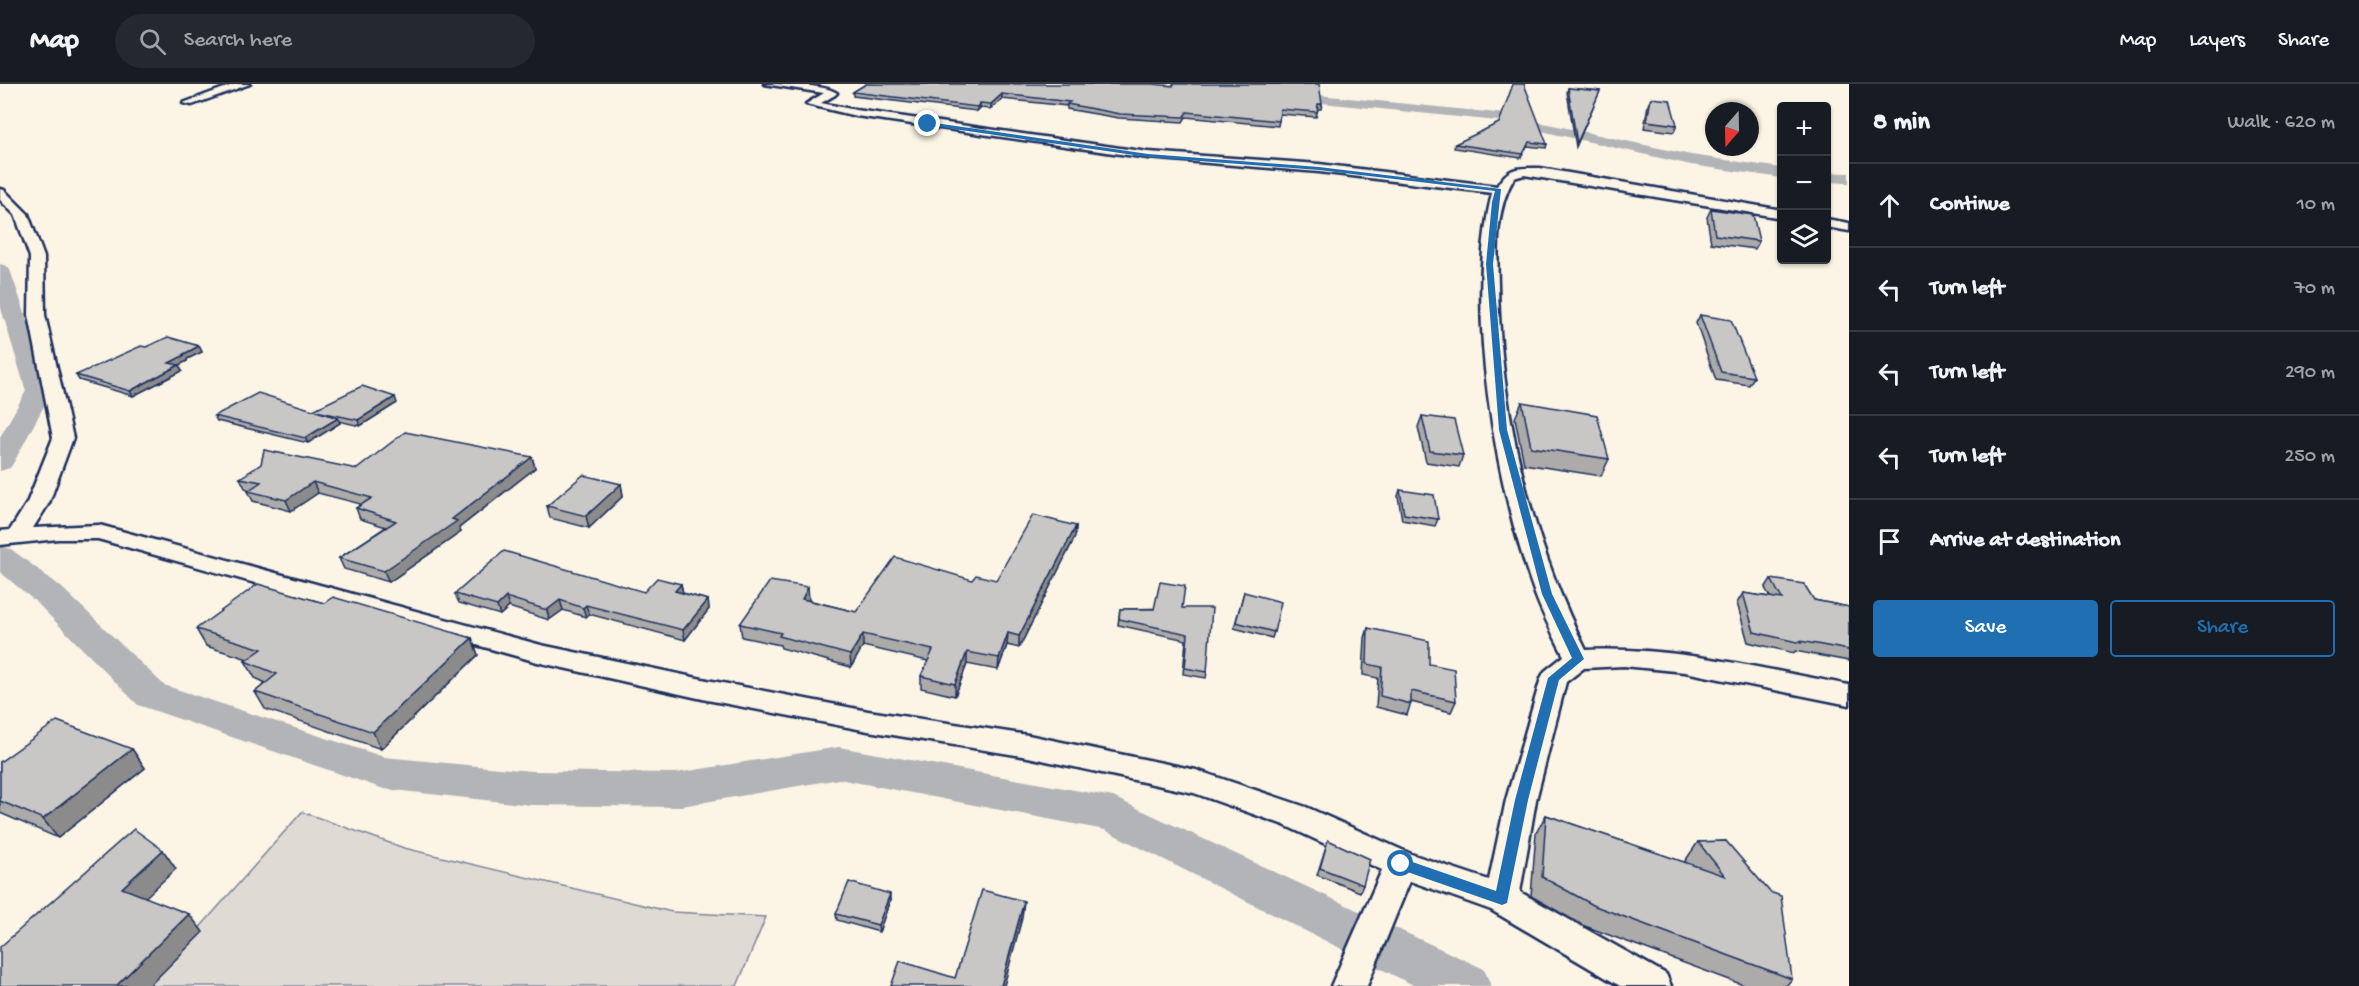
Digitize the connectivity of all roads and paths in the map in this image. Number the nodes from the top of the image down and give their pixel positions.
1 (245, 84) edge
2 (770, 84) edge
3 (188, 103) dead end
4 (1499, 190) junction
5 (0, 193) edge
6 (1777, 213) edge
7 (1831, 224) edge
8 (1849, 227) edge
9 (8, 537) edge
10 (1578, 659) junction
11 (1849, 695) edge
12 (1401, 864) junction
13 (1502, 899) junction
14 (1349, 986) edge
15 (1653, 986) edge

1 - 3 street
2 - 4 street
4 - 6 street
4 - 10 street
5 - 9 street
7 - 8 street
9 - 12 street
10 - 11 street
10 - 13 street
12 - 13 street
12 - 14 street
13 - 15 street

